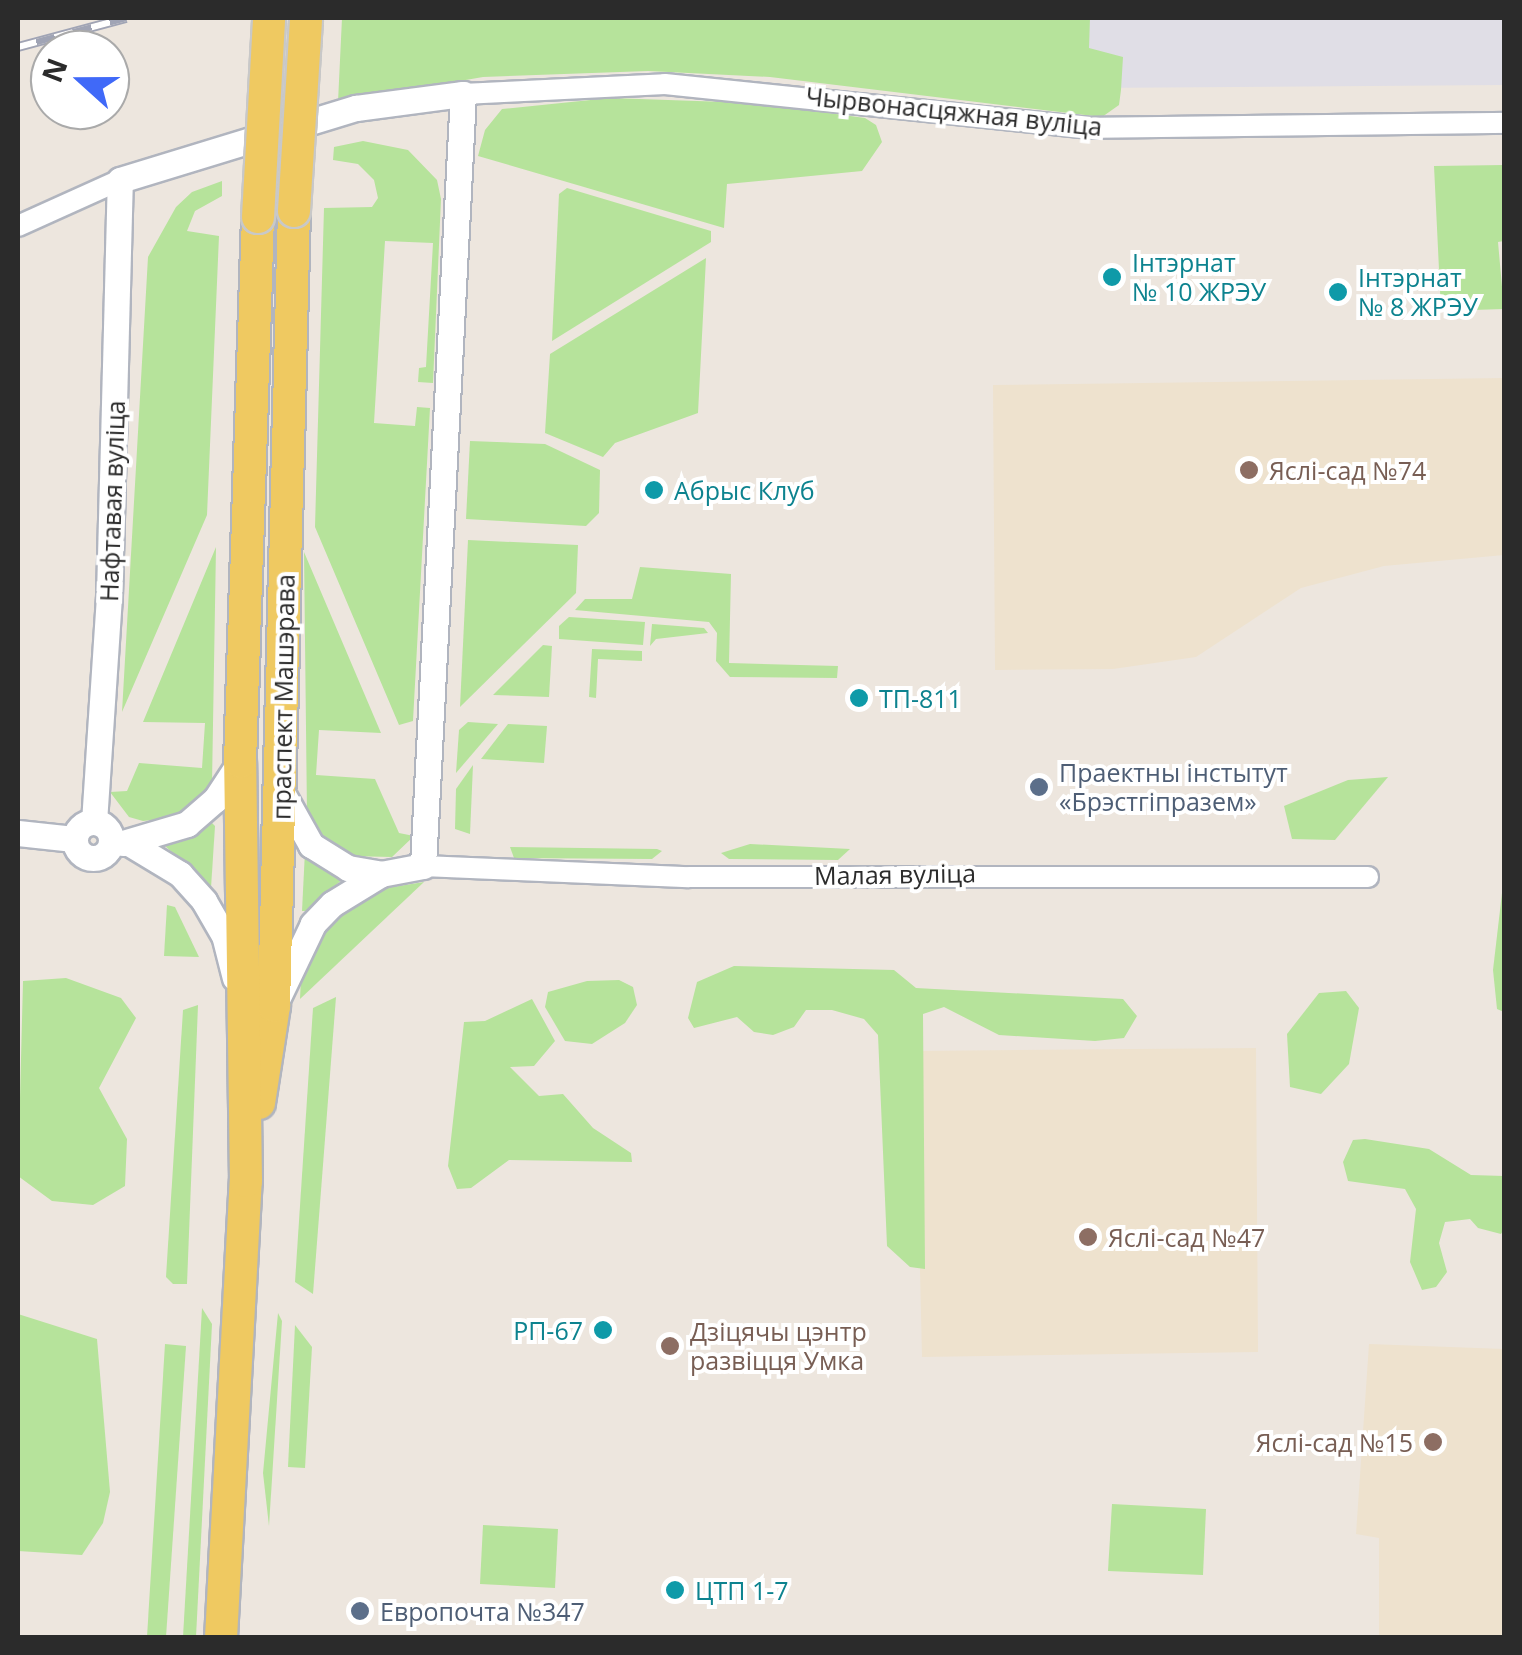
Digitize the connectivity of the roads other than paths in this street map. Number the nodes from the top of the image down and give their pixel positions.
1 (269, 18) edge
2 (306, 18) edge
3 (463, 94) junction
4 (1504, 122) edge
5 (120, 180) junction
6 (18, 226) edge
7 (240, 762) junction
8 (280, 791) junction
9 (94, 822) junction
10 (18, 834) edge
11 (74, 839) junction
12 (120, 843) junction
13 (423, 866) junction
14 (381, 874) junction
15 (1368, 876) dead end
16 (242, 1002) junction
17 (274, 1006) junction
18 (246, 1181) junction
19 (221, 1638) edge

1 - 7 main road, праспект Машэрава, bridge
2 - 8 main road, праспект Машэрава, bridge
3 - 4 street, Чырвонасцяжная вуліца
3 - 5 street
3 - 13 street
5 - 6 street
5 - 9 street, Нафтавая вуліца
7 - 12 street
7 - 16 main road, праспект Машэрава
8 - 14 street
8 - 17 main road, праспект Машэрава
9 - 11 street
9 - 12 street
10 - 11 street
11 - 12 street
12 - 16 street
13 - 14 street
13 - 15 street, Малая вуліца
14 - 17 street
16 - 18 main road, праспект Машэрава
17 - 18 main road, праспект Машэрава
18 - 19 main road, праспект Машэрава

